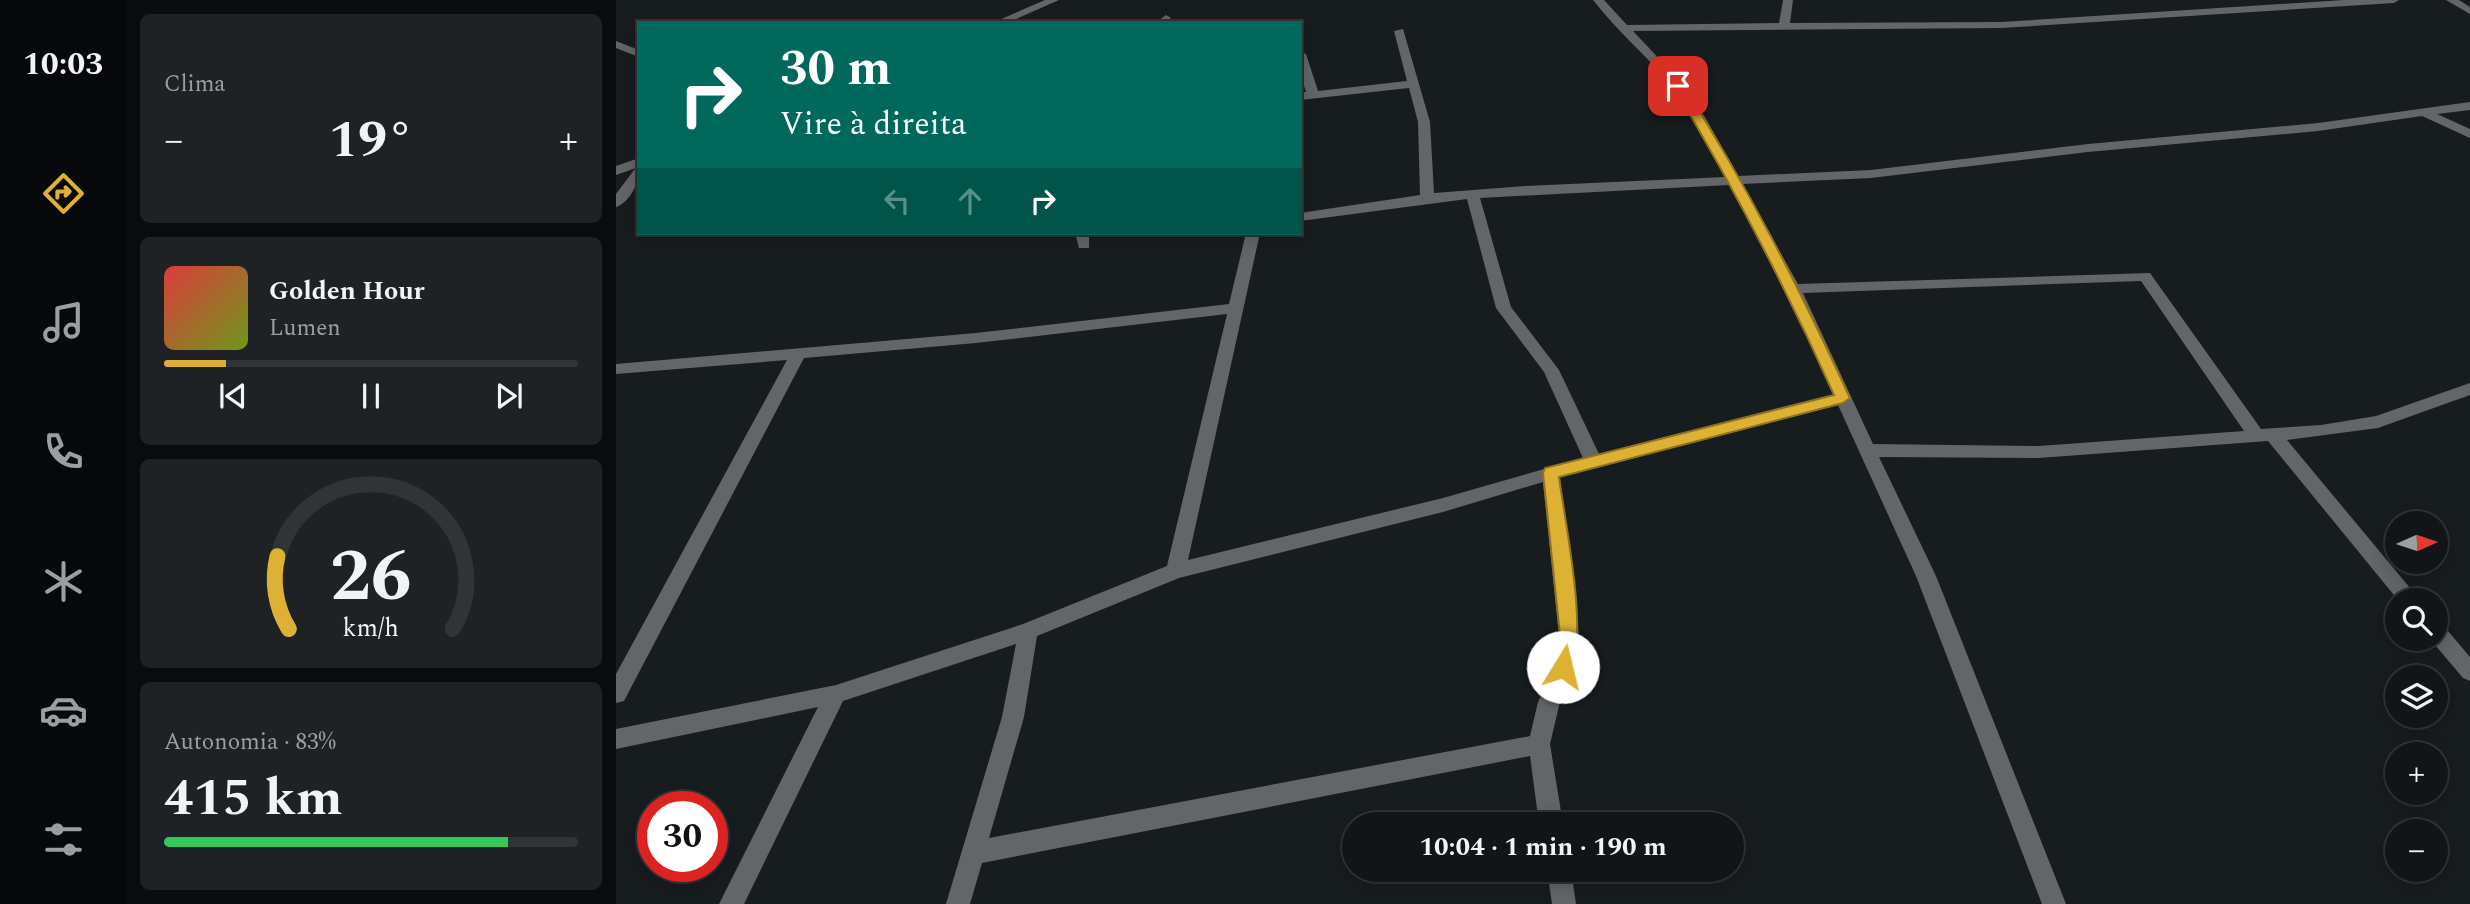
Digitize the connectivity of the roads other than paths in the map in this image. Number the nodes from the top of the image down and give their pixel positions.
1 (1054, 0) edge
2 (1598, 0) edge
3 (1788, 0) edge
4 (2394, 0) edge
5 (2451, 0) edge
6 (2470, 11) edge
7 (1002, 21) edge
8 (1784, 25) junction
9 (1621, 28) junction
10 (1399, 30) dead end
11 (617, 45) edge
12 (637, 53) edge
13 (1302, 66) edge
14 (1415, 84) junction
15 (1307, 95) edge
16 (2470, 106) edge
17 (2424, 113) junction
18 (2470, 134) edge
19 (637, 163) edge
20 (616, 171) edge
21 (637, 176) edge
22 (1736, 181) junction
23 (1472, 194) junction
24 (1427, 198) junction
25 (616, 203) edge
26 (1302, 217) edge
27 (1253, 235) edge
28 (1793, 289) junction
29 (1237, 308) junction
30 (799, 352) junction
31 (616, 369) edge
32 (2466, 393) edge
33 (1843, 398) junction
34 (2265, 435) junction
35 (1868, 450) junction
36 (1594, 462) junction
37 (1551, 473) junction
38 (1176, 571) junction
39 (2399, 588) edge
40 (1028, 631) junction
41 (2448, 645) edge
42 (2470, 672) edge
43 (616, 694) edge
44 (836, 694) junction
45 (616, 739) edge
46 (1539, 744) junction
47 (1549, 812) edge
48 (972, 853) junction
49 (1561, 882) edge
50 (731, 904) edge
51 (958, 904) edge
52 (1564, 904) edge
53 (2054, 904) edge

1 - 7 street
2 - 9 street
3 - 8 street
4 - 8 street
5 - 6 street
8 - 9 street
9 - 22 street
10 - 14 street
11 - 12 street
13 - 15 street
14 - 15 street
14 - 24 street
16 - 17 street
17 - 18 street
17 - 22 street
19 - 20 street
21 - 25 street
22 - 23 street
22 - 28 street
23 - 24 street
23 - 36 street
24 - 26 street
27 - 29 street
28 - 33 street
28 - 34 street
29 - 30 street
29 - 38 street
30 - 31 street
30 - 43 street
32 - 34 street
33 - 35 street
33 - 36 street
34 - 35 street
34 - 39 street
35 - 53 street
36 - 37 street
37 - 38 street
37 - 46 street
38 - 40 street
40 - 44 street
40 - 48 street
41 - 42 street
44 - 45 street
44 - 50 street
46 - 47 street
46 - 48 street
48 - 51 street
49 - 52 street

